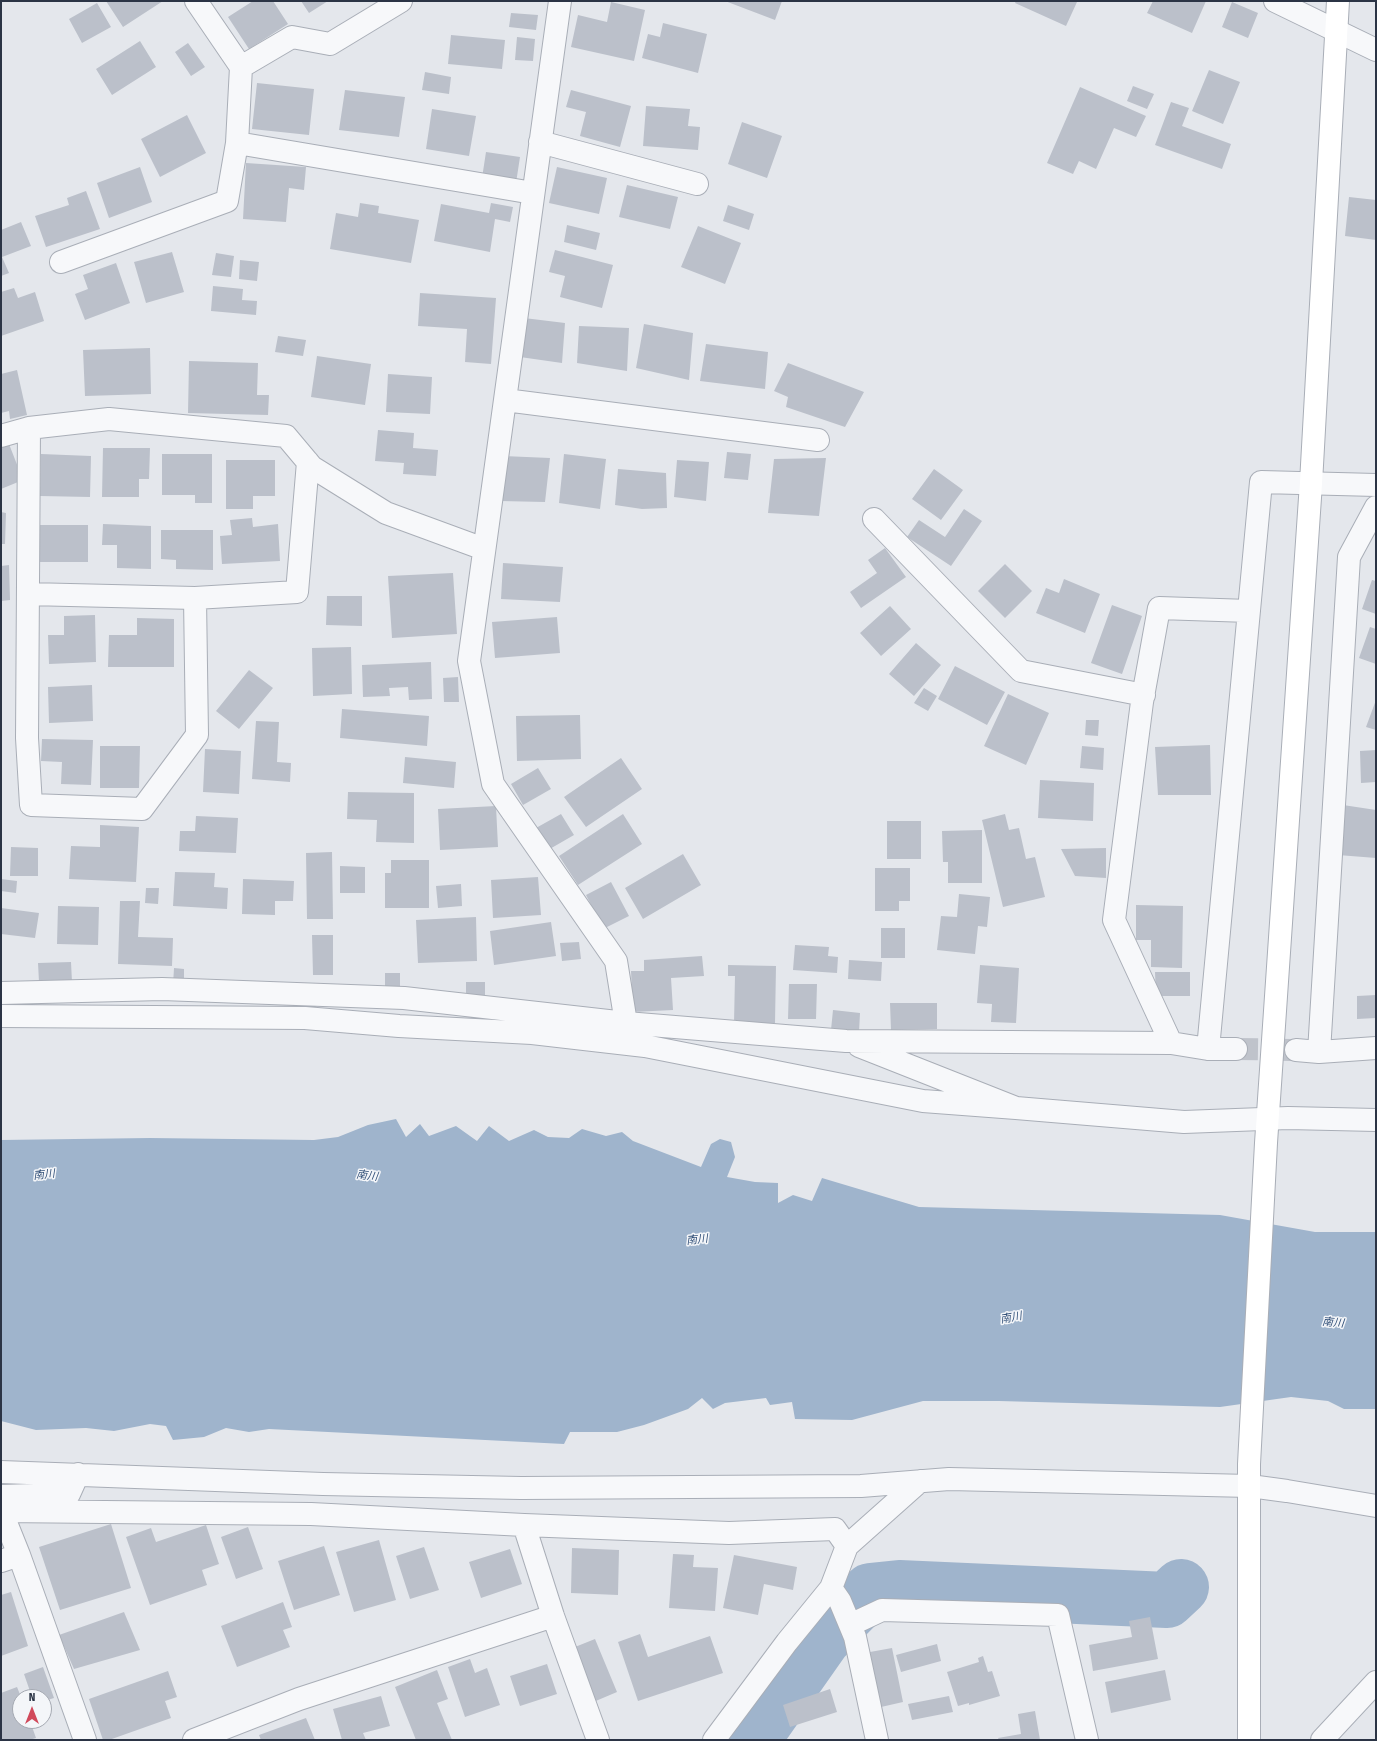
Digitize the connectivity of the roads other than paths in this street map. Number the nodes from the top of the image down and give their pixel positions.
1 (196, 1) edge
2 (401, 1) edge
3 (560, 1) edge
4 (1274, 1) edge
5 (1338, 1) edge
6 (1337, 32) junction
7 (1376, 50) edge
8 (241, 67) junction
9 (540, 142) junction
10 (237, 143) junction
11 (697, 184) dead end
12 (533, 193) junction
13 (61, 262) dead end
14 (505, 400) junction
15 (29, 428) junction
16 (1, 436) edge
17 (818, 440) dead end
18 (308, 462) junction
19 (1311, 483) junction
20 (1376, 485) edge
21 (1376, 507) edge
22 (874, 519) dead end
23 (484, 549) junction
24 (28, 594) junction
25 (195, 598) junction
26 (1249, 611) junction
27 (1144, 695) junction
28 (1, 994) edge
29 (1, 1016) edge
30 (626, 1023) junction
31 (846, 1041) junction
32 (1171, 1043) junction
33 (1376, 1048) edge
34 (1208, 1049) junction
35 (1236, 1049) tunnel mouth
36 (1296, 1050) tunnel mouth
37 (1319, 1052) junction
38 (1016, 1108) junction
39 (1268, 1119) junction
40 (1376, 1120) edge
41 (1, 1472) edge
42 (78, 1474) junction
43 (920, 1481) junction
44 (1250, 1486) junction
45 (1, 1496) edge
46 (1376, 1506) edge
47 (1, 1511) edge
48 (524, 1525) junction
49 (847, 1546) junction
50 (10, 1558) edge
51 (836, 1595) junction
52 (553, 1616) junction
53 (852, 1631) junction
54 (1376, 1682) edge
55 (85, 1740) edge
56 (194, 1740) edge
57 (598, 1740) edge
58 (714, 1740) edge
59 (877, 1740) edge
60 (1087, 1740) edge
61 (1249, 1740) edge
62 (1322, 1740) edge

1 - 8 street
2 - 8 street
3 - 9 street
4 - 6 street
5 - 6 street
6 - 7 street
6 - 19 street
8 - 10 street
9 - 11 street
9 - 12 street
10 - 12 street
10 - 13 street
12 - 14 street
14 - 17 street
14 - 23 street
15 - 16 street
15 - 18 street
15 - 24 street
18 - 23 street
18 - 25 street
19 - 20 street
19 - 26 street
19 - 39 street
21 - 37 street
22 - 27 street
23 - 30 street
24 - 25 street
24 - 25 street
26 - 27 street
26 - 34 street
27 - 32 street
28 - 30 street
29 - 38 street
30 - 31 street
31 - 32 street
31 - 38 street
32 - 34 street
33 - 37 street
34 - 35 street
36 - 37 street
38 - 39 street
39 - 40 street
39 - 44 street
41 - 42 street
42 - 43 street
42 - 45 street
43 - 44 street
43 - 49 street
44 - 46 street
44 - 61 street
47 - 48 street
47 - 50 street
48 - 49 street
48 - 52 street
49 - 51 street
50 - 55 street
51 - 53 street
51 - 58 street
52 - 56 street
52 - 57 street
53 - 59 street
53 - 60 street
54 - 62 street

